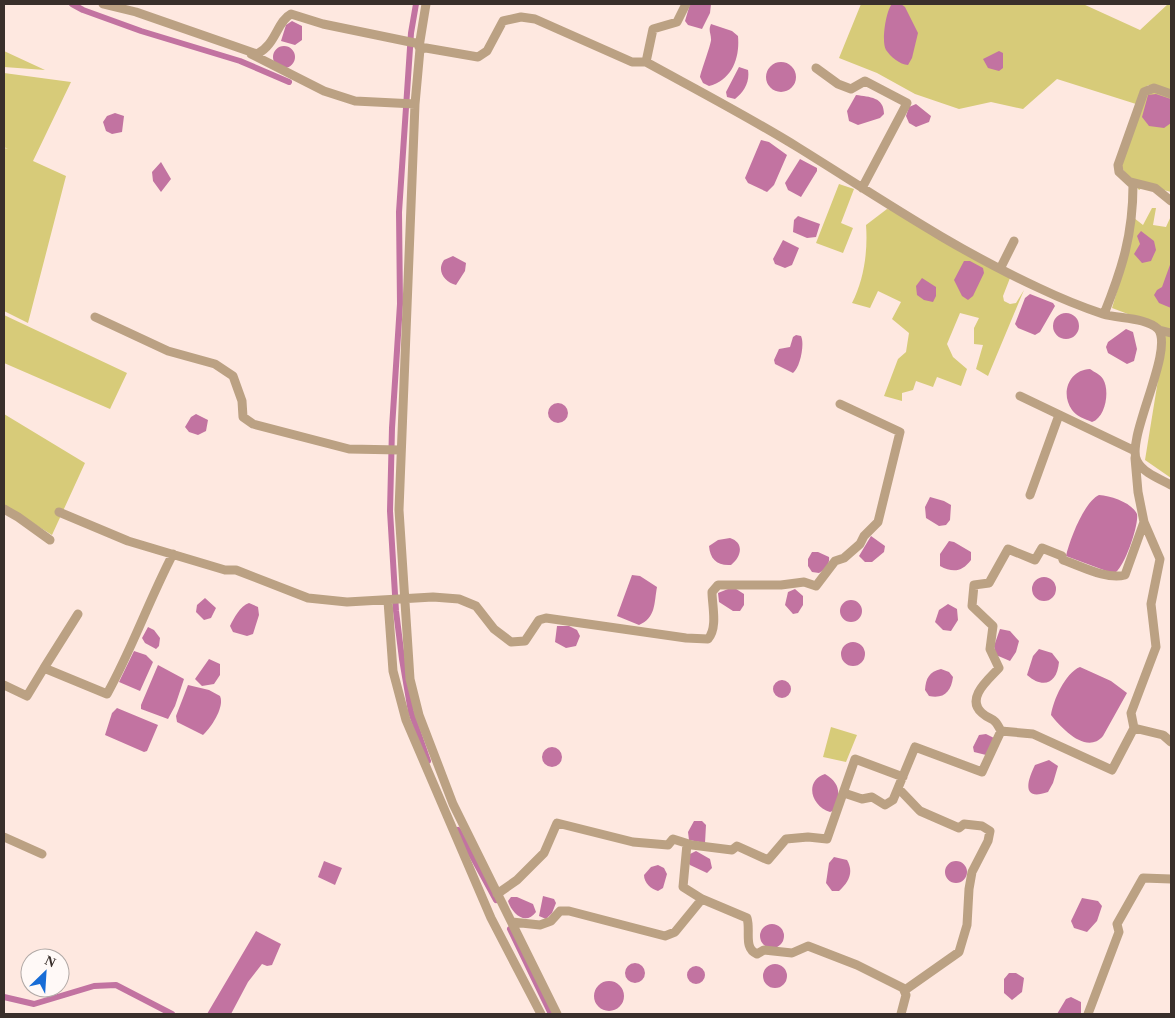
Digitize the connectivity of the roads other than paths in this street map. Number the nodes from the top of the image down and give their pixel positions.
1 (103, 4) edge
2 (426, 4) edge
3 (686, 4) edge
4 (419, 47) junction
5 (244, 51) junction
6 (646, 62) junction
7 (816, 68) dead end
8 (1171, 94) edge
9 (415, 104) junction
10 (1131, 182) junction
11 (862, 188) junction
12 (1171, 201) edge
13 (1014, 241) dead end
14 (1000, 269) junction
15 (1104, 314) junction
16 (95, 317) dead end
17 (1159, 330) junction
18 (1171, 333) edge
19 (1020, 396) dead end
20 (840, 404) dead end
21 (1059, 415) junction
22 (400, 450) junction
23 (1135, 454) junction
24 (1171, 485) edge
25 (1030, 495) dead end
26 (4, 509) edge
27 (59, 512) dead end
28 (1144, 522) junction
29 (50, 540) dead end
30 (174, 554) junction
31 (406, 598) junction
32 (388, 600) junction
33 (78, 614) dead end
34 (44, 668) junction
35 (4, 685) edge
36 (1134, 728) junction
37 (1001, 731) junction
38 (1171, 742) edge
39 (903, 777) junction
40 (898, 788) junction
41 (844, 794) junction
42 (4, 837) edge
43 (687, 844) junction
44 (42, 854) dead end
45 (1171, 879) edge
46 (497, 894) junction
47 (702, 899) junction
48 (512, 922) junction
49 (905, 990) junction
50 (541, 1014) edge
51 (556, 1014) edge
52 (901, 1014) edge
53 (1088, 1014) edge

1 - 5 street
2 - 4 street
3 - 6 street
4 - 5 street
4 - 6 street
4 - 9 street
5 - 9 street
6 - 11 street
7 - 11 street
8 - 10 street
9 - 22 street
10 - 12 street
10 - 15 street
11 - 14 street
13 - 14 street
14 - 15 street
15 - 17 street
16 - 22 street
17 - 18 street
17 - 23 street
19 - 21 street
20 - 31 street
21 - 23 street
21 - 25 street
22 - 31 street
23 - 24 street
23 - 28 street
26 - 29 street
27 - 30 street
28 - 36 street
28 - 37 street
30 - 32 street
30 - 34 street
31 - 32 street
31 - 46 street
32 - 50 street
33 - 34 street
34 - 35 street
36 - 37 street
36 - 38 street
37 - 39 street
39 - 40 street
39 - 41 street
40 - 41 street
40 - 49 street
41 - 43 street
42 - 44 street
43 - 46 street
43 - 47 street
45 - 53 street
46 - 48 street
47 - 48 street
47 - 49 street
48 - 51 street
49 - 52 street

